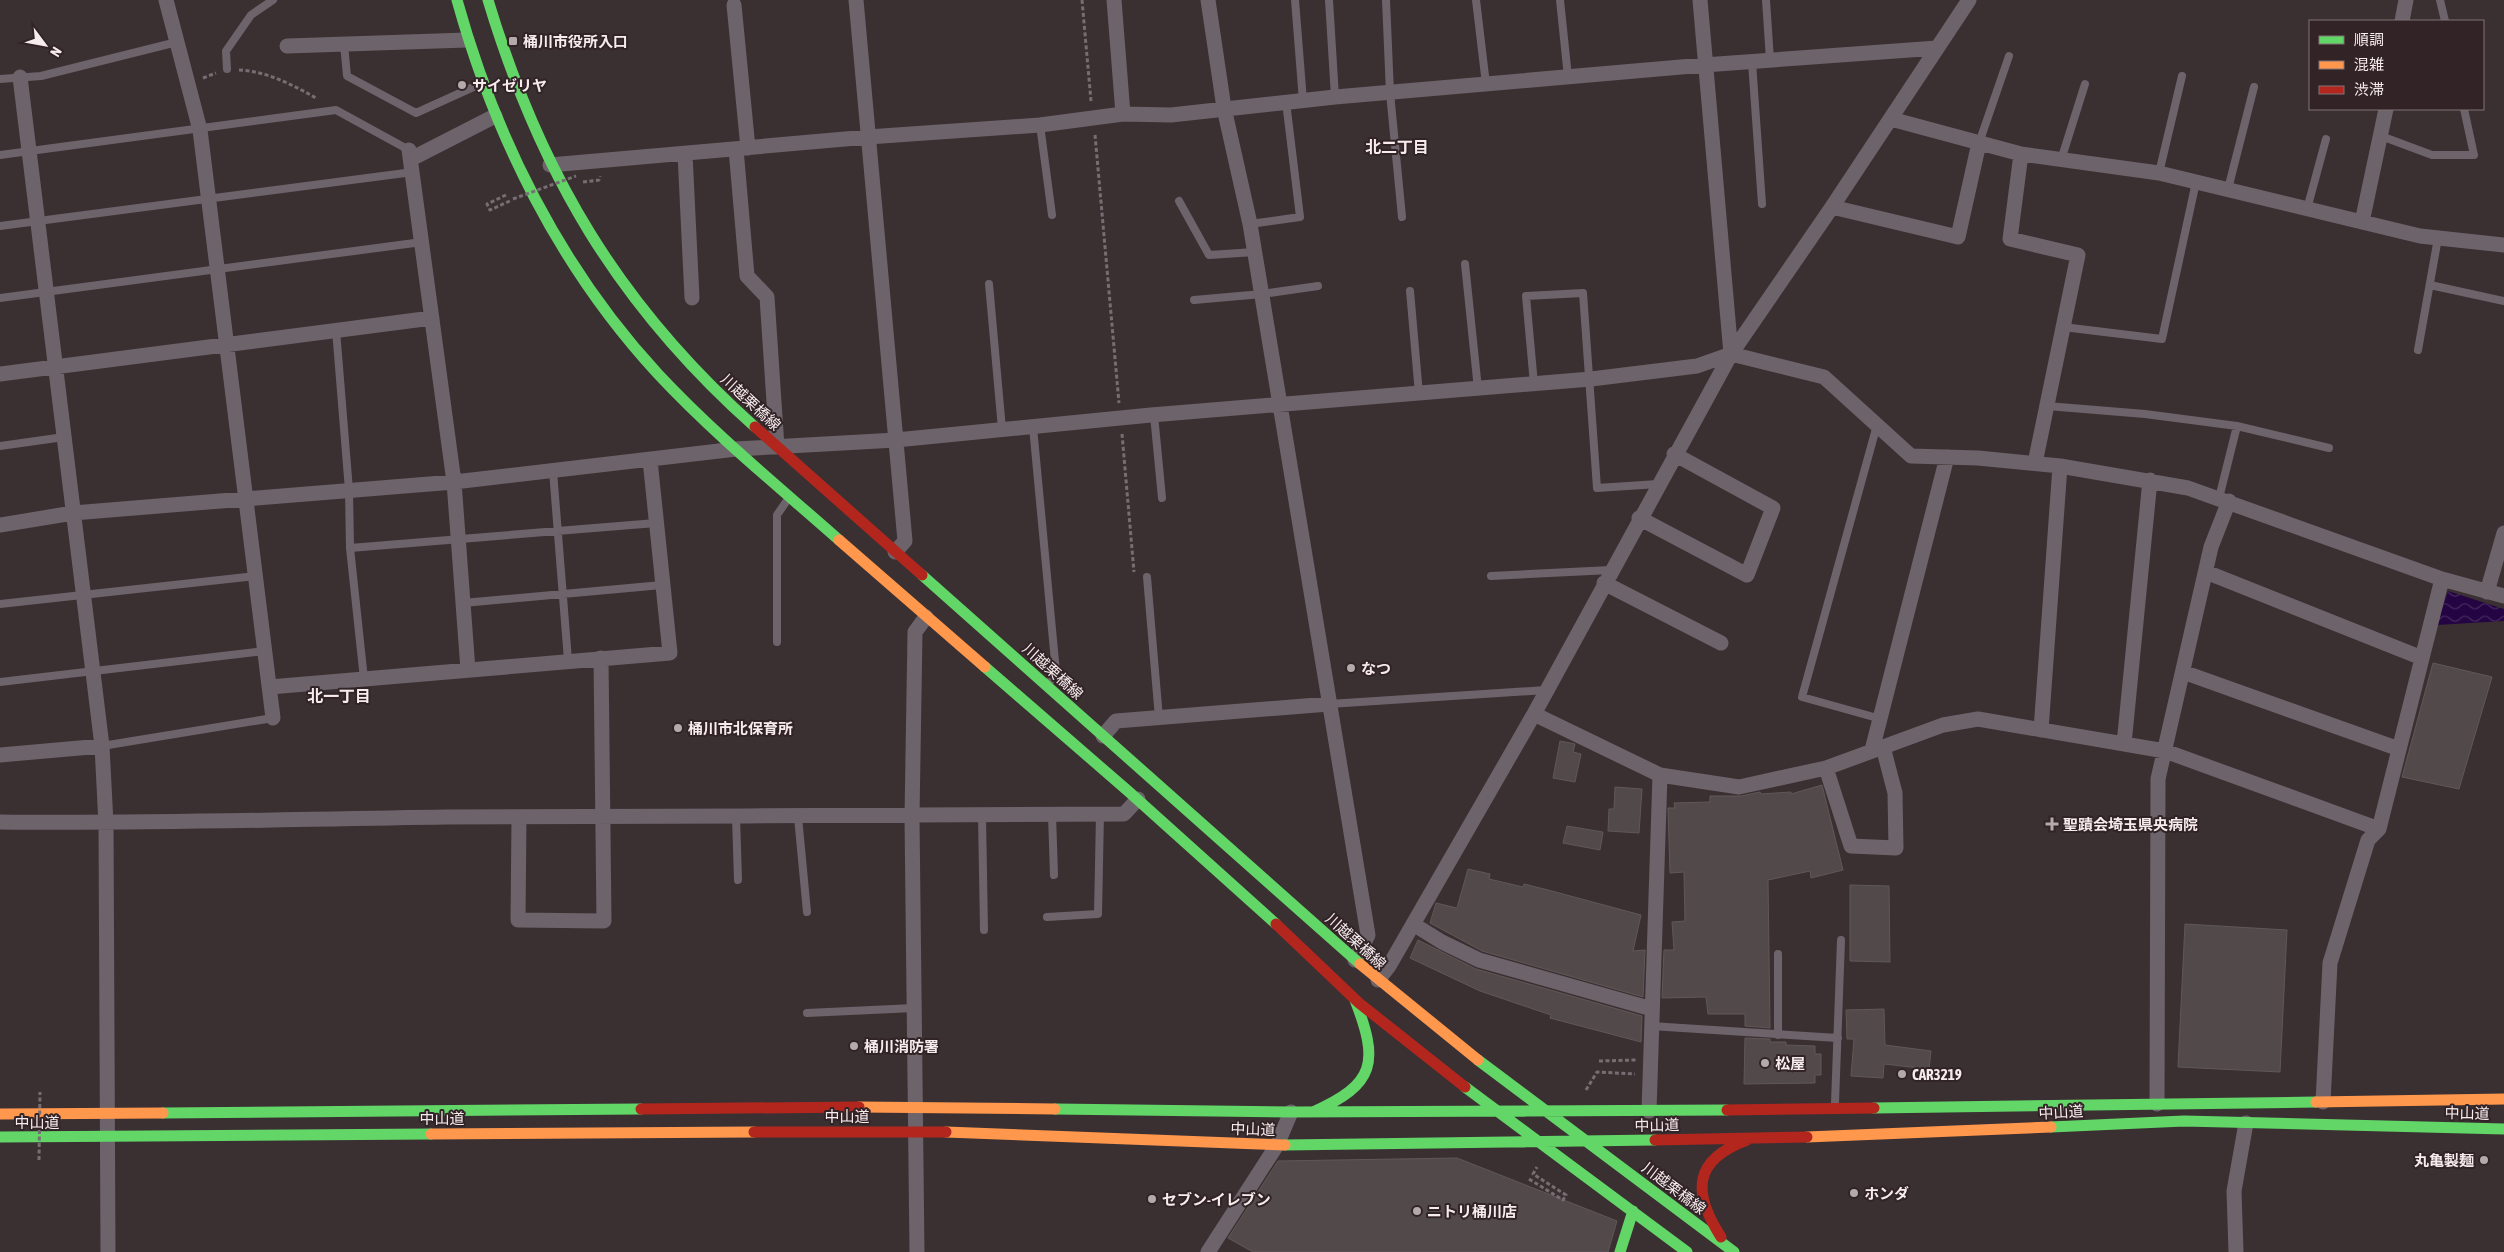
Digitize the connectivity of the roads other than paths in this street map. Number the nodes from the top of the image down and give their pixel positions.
1 (166, 0) edge
2 (273, 0) edge
3 (457, 0) edge
4 (488, 0) edge
5 (856, 0) edge
6 (1114, 0) edge
7 (1208, 0) edge
8 (1295, 0) edge
9 (1329, 0) edge
10 (1386, 0) edge
11 (1476, 0) edge
12 (1560, 0) edge
13 (1700, 0) edge
14 (1766, 0) edge
15 (1969, 0) edge
16 (2406, 0) edge
17 (2440, 0) edge
18 (734, 5) dead end
19 (2402, 20) edge
20 (2445, 20) edge
21 (467, 40) junction
22 (177, 42) junction
23 (344, 44) junction
24 (287, 46) dead end
25 (1937, 48) junction
26 (2009, 56) dead end
27 (1770, 60) junction
28 (1752, 62) junction
29 (1704, 65) junction
30 (227, 69) road end
31 (2182, 76) dead end
32 (20, 77) junction
33 (1568, 77) junction
34 (0, 79) edge
35 (482, 83) junction
36 (1486, 84) junction
37 (2085, 84) dead end
38 (2254, 87) dead end
39 (1390, 92) junction
40 (1335, 97) junction
41 (1303, 101) junction
42 (1286, 102) junction
43 (1224, 108) junction
44 (2386, 110) edge
45 (2464, 110) edge
46 (1123, 114) junction
47 (495, 116) junction
48 (1891, 119) junction
49 (1040, 125) junction
50 (200, 130) junction
51 (2381, 136) junction
52 (868, 137) junction
53 (2326, 139) dead end
54 (1979, 143) junction
55 (742, 149) junction
56 (29, 151) junction
57 (685, 154) junction
58 (2021, 154) junction
59 (0, 155) edge
60 (2061, 160) junction
61 (411, 161) junction
62 (550, 166) junction
63 (2159, 173) junction
64 (2196, 182) junction
65 (2228, 189) junction
66 (208, 197) junction
67 (1179, 201) dead end
68 (1762, 204) dead end
69 (1832, 207) junction
70 (2308, 209) junction
71 (1052, 215) dead end
72 (1402, 217) dead end
73 (38, 222) junction
74 (2362, 222) junction
75 (1250, 224) junction
76 (0, 226) edge
77 (2438, 238) junction
78 (422, 242) junction
79 (2504, 245) edge
80 (1255, 252) junction
81 (1465, 264) dead end
82 (217, 269) junction
83 (989, 284) dead end
84 (2430, 285) junction
85 (1318, 286) dead end
86 (1410, 291) dead end
87 (46, 293) junction
88 (1262, 294) junction
89 (0, 298) edge
90 (692, 298) dead end
91 (1194, 300) dead end
92 (2504, 302) edge
93 (432, 318) junction
94 (2063, 327) junction
95 (336, 330) junction
96 (227, 345) junction
97 (2418, 350) dead end
98 (1731, 354) junction
99 (55, 367) junction
100 (0, 374) edge
101 (1591, 379) junction
102 (1534, 384) junction
103 (1478, 389) junction
104 (1419, 394) junction
105 (1279, 405) junction
106 (2047, 406) junction
107 (1154, 414) junction
108 (1877, 425) junction
109 (2237, 426) junction
110 (1033, 427) junction
111 (1002, 429) junction
112 (64, 437) junction
113 (896, 440) junction
114 (0, 446) edge
115 (776, 447) junction
116 (736, 448) junction
117 (2329, 448) dead end
118 (1674, 454) junction
119 (1947, 457) junction
120 (650, 460) junction
121 (2035, 463) junction
122 (2060, 466) junction
123 (554, 471) junction
124 (2150, 480) junction
125 (454, 482) junction
126 (1658, 484) junction
127 (349, 490) junction
128 (790, 496) junction
129 (1162, 498) dead end
130 (246, 499) junction
131 (2224, 500) junction
132 (73, 513) junction
133 (1640, 518) junction
134 (656, 523) junction
135 (0, 525) edge
136 (558, 532) junction
137 (2504, 533) edge
138 (458, 540) junction
139 (350, 548) junction
140 (895, 552) junction
141 (2206, 572) junction
142 (256, 576) junction
143 (1491, 576) dead end
144 (1608, 576) junction
145 (1148, 577) dead end
146 (2442, 579) junction
147 (662, 585) junction
148 (2487, 592) junction
149 (563, 593) junction
150 (83, 594) junction
151 (2504, 596) edge
152 (463, 603) junction
153 (0, 604) edge
154 (926, 618) junction
155 (777, 642) dead end
156 (1721, 643) dead end
157 (265, 651) junction
158 (601, 658) junction
159 (2422, 658) junction
160 (568, 660) junction
161 (468, 670) junction
162 (93, 672) junction
163 (2182, 672) junction
164 (364, 679) junction
165 (0, 682) edge
166 (1047, 686) junction
167 (270, 687) junction
168 (1546, 690) junction
169 (1328, 704) junction
170 (1534, 714) junction
171 (274, 718) joint
172 (1159, 718) junction
173 (1881, 719) junction
174 (2041, 730) junction
175 (1103, 736) junction
176 (2124, 744) junction
177 (102, 746) junction
178 (1878, 749) junction
179 (2399, 749) junction
180 (2165, 750) junction
181 (0, 755) edge
182 (1826, 768) junction
183 (1660, 775) junction
184 (1138, 799) junction
185 (1100, 814) junction
186 (1052, 815) junction
187 (982, 816) junction
188 (519, 817) junction
189 (603, 817) junction
190 (736, 817) junction
191 (798, 817) junction
192 (912, 817) junction
193 (0, 822) edge
194 (106, 824) junction
195 (2379, 829) junction
196 (1054, 875) dead end
197 (738, 880) dead end
198 (807, 912) dead end
199 (1047, 917) dead end
200 (1413, 924) junction
201 (984, 930) dead end
202 (1841, 940) dead end
203 (1778, 954) dead end
204 (1355, 960) junction
205 (1378, 980) junction
206 (1354, 998) junction
207 (914, 1008) junction
208 (1652, 1009) junction
209 (807, 1013) dead end
210 (1652, 1026) junction
211 (1778, 1034) junction
212 (1838, 1038) junction
213 (2504, 1100) edge
214 (2323, 1102) junction
215 (2156, 1104) junction
216 (916, 1107) junction
217 (1835, 1108) junction
218 (1649, 1111) junction
219 (1291, 1112) junction
220 (1312, 1112) junction
221 (1499, 1112) junction
222 (1547, 1112) junction
223 (109, 1113) junction
224 (0, 1114) edge
225 (2246, 1123) junction
226 (2504, 1129) edge
227 (916, 1131) junction
228 (109, 1136) junction
229 (0, 1137) edge
230 (1749, 1139) junction
231 (1538, 1141) junction
232 (1586, 1141) junction
233 (1277, 1145) junction
234 (1633, 1211) junction
235 (1730, 1249) edge
236 (108, 1252) edge
237 (917, 1252) edge
238 (1208, 1252) edge
239 (1620, 1252) edge
240 (1687, 1252) edge
241 (2236, 1252) edge

1 - 22 street
2 - 30 lane
3 - 21 main road
4 - 62 main road, 川越栗橋線
5 - 52 street
6 - 46 street
7 - 43 street
8 - 41 lane
9 - 40 lane
10 - 39 lane
11 - 36 lane
12 - 33 lane
13 - 29 street
14 - 27 lane
15 - 25 street
16 - 19 street
17 - 20 lane
18 - 55 street
21 - 23 street
21 - 35 main road
22 - 32 lane
22 - 50 street
23 - 24 street
23 - 35 lane
25 - 27 street
25 - 48 street
26 - 54 lane
27 - 28 street
28 - 29 street
28 - 68 lane
29 - 33 street
29 - 98 street
31 - 63 lane
32 - 34 lane
32 - 56 street
33 - 36 street
35 - 47 main road
36 - 39 street
37 - 60 lane
38 - 65 lane
39 - 40 street
39 - 72 lane
40 - 41 street
41 - 42 street
42 - 43 street
42 - 75 lane
43 - 46 street
43 - 75 street
44 - 51 street
45 - 51 lane
46 - 49 street
47 - 61 street
47 - 116 main road
48 - 54 street
48 - 69 street
49 - 52 street
49 - 71 lane
50 - 56 lane
50 - 61 lane
50 - 66 street
51 - 74 street
52 - 55 street
52 - 113 street
53 - 70 lane
54 - 58 street
54 - 69 street
55 - 57 street
55 - 115 street
56 - 59 lane
56 - 73 street
57 - 62 street
57 - 90 street
58 - 60 street
58 - 94 street
60 - 63 street
61 - 66 lane
61 - 78 street
62 - 115 main road, 川越栗橋線
63 - 64 street
64 - 65 street
64 - 94 lane
65 - 70 street
66 - 73 lane
66 - 82 street
67 - 80 lane
69 - 98 street
70 - 74 street
73 - 76 lane
73 - 87 street
74 - 77 street
75 - 80 street
77 - 79 street
77 - 84 lane
78 - 82 lane
78 - 93 street
80 - 88 street
81 - 103 lane
82 - 87 lane
82 - 96 street
83 - 111 lane
84 - 92 lane
84 - 97 lane
85 - 88 lane
86 - 104 lane
87 - 89 lane
87 - 99 street
88 - 91 lane
88 - 105 street
93 - 95 street
93 - 125 street
94 - 106 street
95 - 96 street
95 - 127 lane
96 - 99 street
96 - 130 street
98 - 101 street
98 - 108 street
98 - 118 street
99 - 100 street
99 - 112 street
101 - 102 street
101 - 102 lane
101 - 126 lane
102 - 103 street
103 - 104 street
104 - 105 street
105 - 107 street
105 - 169 street
106 - 109 lane
106 - 121 street
107 - 110 street
107 - 129 lane
108 - 119 street
108 - 173 lane
109 - 117 lane
109 - 131 lane
110 - 111 street
110 - 166 lane
111 - 113 street
112 - 114 lane
112 - 132 street
113 - 115 street
113 - 140 street
115 - 116 street
115 - 140 main road, 川越栗橋線
116 - 120 street
116 - 128 main road
118 - 126 street
118 - 133 street
119 - 121 street
119 - 173 street
120 - 123 street
120 - 134 street
121 - 122 street
122 - 124 street
122 - 174 street
123 - 125 street
123 - 136 lane
124 - 131 street
124 - 176 street
125 - 127 street
125 - 138 street
126 - 133 street
127 - 130 street
127 - 139 lane
128 - 154 main road
128 - 155 lane
130 - 132 street
130 - 142 street
131 - 141 street
131 - 146 street
132 - 135 street
132 - 150 street
133 - 144 street
134 - 136 lane
134 - 147 street
136 - 138 lane
136 - 149 lane
137 - 148 street
138 - 139 lane
138 - 152 street
139 - 164 lane
140 - 166 main road, 川越栗橋線
141 - 159 street
141 - 163 street
142 - 150 lane
142 - 157 street
143 - 144 lane
144 - 156 street
144 - 168 street
145 - 172 lane
146 - 148 street
146 - 159 street
147 - 149 lane
147 - 158 street
148 - 151 street
149 - 152 lane
149 - 160 lane
150 - 153 lane
150 - 162 street
152 - 161 street
154 - 184 main road
154 - 192 street
157 - 162 lane
157 - 167 street
158 - 160 street
158 - 189 street
159 - 179 street
160 - 161 street
161 - 164 street
162 - 165 lane
162 - 177 street
163 - 179 street
163 - 180 street
164 - 167 street
166 - 175 main road, 川越栗橋線
167 - 171 street
168 - 169 lane
168 - 170 street
169 - 172 street
169 - 204 street
170 - 183 street
170 - 200 street
171 - 177 lane
172 - 175 street
173 - 178 street
174 - 176 street
174 - 178 street
175 - 204 main road, 川越栗橋線
176 - 180 street
177 - 181 street
177 - 194 street
178 - 182 street
178 - 182 street
179 - 195 street
180 - 195 street
180 - 215 street
182 - 183 street
183 - 208 street
184 - 185 street
184 - 206 main road
185 - 186 street
185 - 199 lane
186 - 187 street
186 - 196 lane
187 - 192 street
187 - 201 lane
188 - 189 street
188 - 189 street
188 - 194 street
189 - 190 street
190 - 191 street
190 - 197 lane
191 - 192 street
191 - 198 lane
192 - 207 street
193 - 194 street
194 - 223 street
195 - 214 street
200 - 205 street
200 - 208 street
202 - 212 lane
203 - 211 lane
204 - 205 main road, 川越栗橋線
205 - 222 main road, 川越栗橋線
206 - 220 main road
206 - 221 main road
207 - 209 lane
207 - 216 street
208 - 210 street
210 - 211 lane
210 - 218 street
211 - 212 lane
212 - 217 lane
213 - 214 main road, 中山道
214 - 215 main road, 中山道
215 - 217 main road, 中山道
216 - 219 main road, 中山道
216 - 223 main road, 中山道
216 - 227 street
217 - 218 main road, 中山道
218 - 222 main road, 中山道
219 - 220 main road, 中山道
219 - 233 street
220 - 221 main road, 中山道
221 - 222 main road, 中山道
221 - 231 main road
222 - 232 main road, 川越栗橋線
223 - 224 main road, 中山道
223 - 228 street
225 - 226 main road, 中山道
225 - 230 main road, 中山道
225 - 241 street
227 - 228 main road, 中山道
227 - 233 main road, 中山道
227 - 237 street
228 - 229 main road, 中山道
228 - 236 street
230 - 232 main road, 中山道
230 - 235 main road
231 - 232 main road, 中山道
231 - 233 main road, 中山道
231 - 234 main road
232 - 235 main road, 川越栗橋線
233 - 238 street
234 - 239 main road
234 - 240 main road

